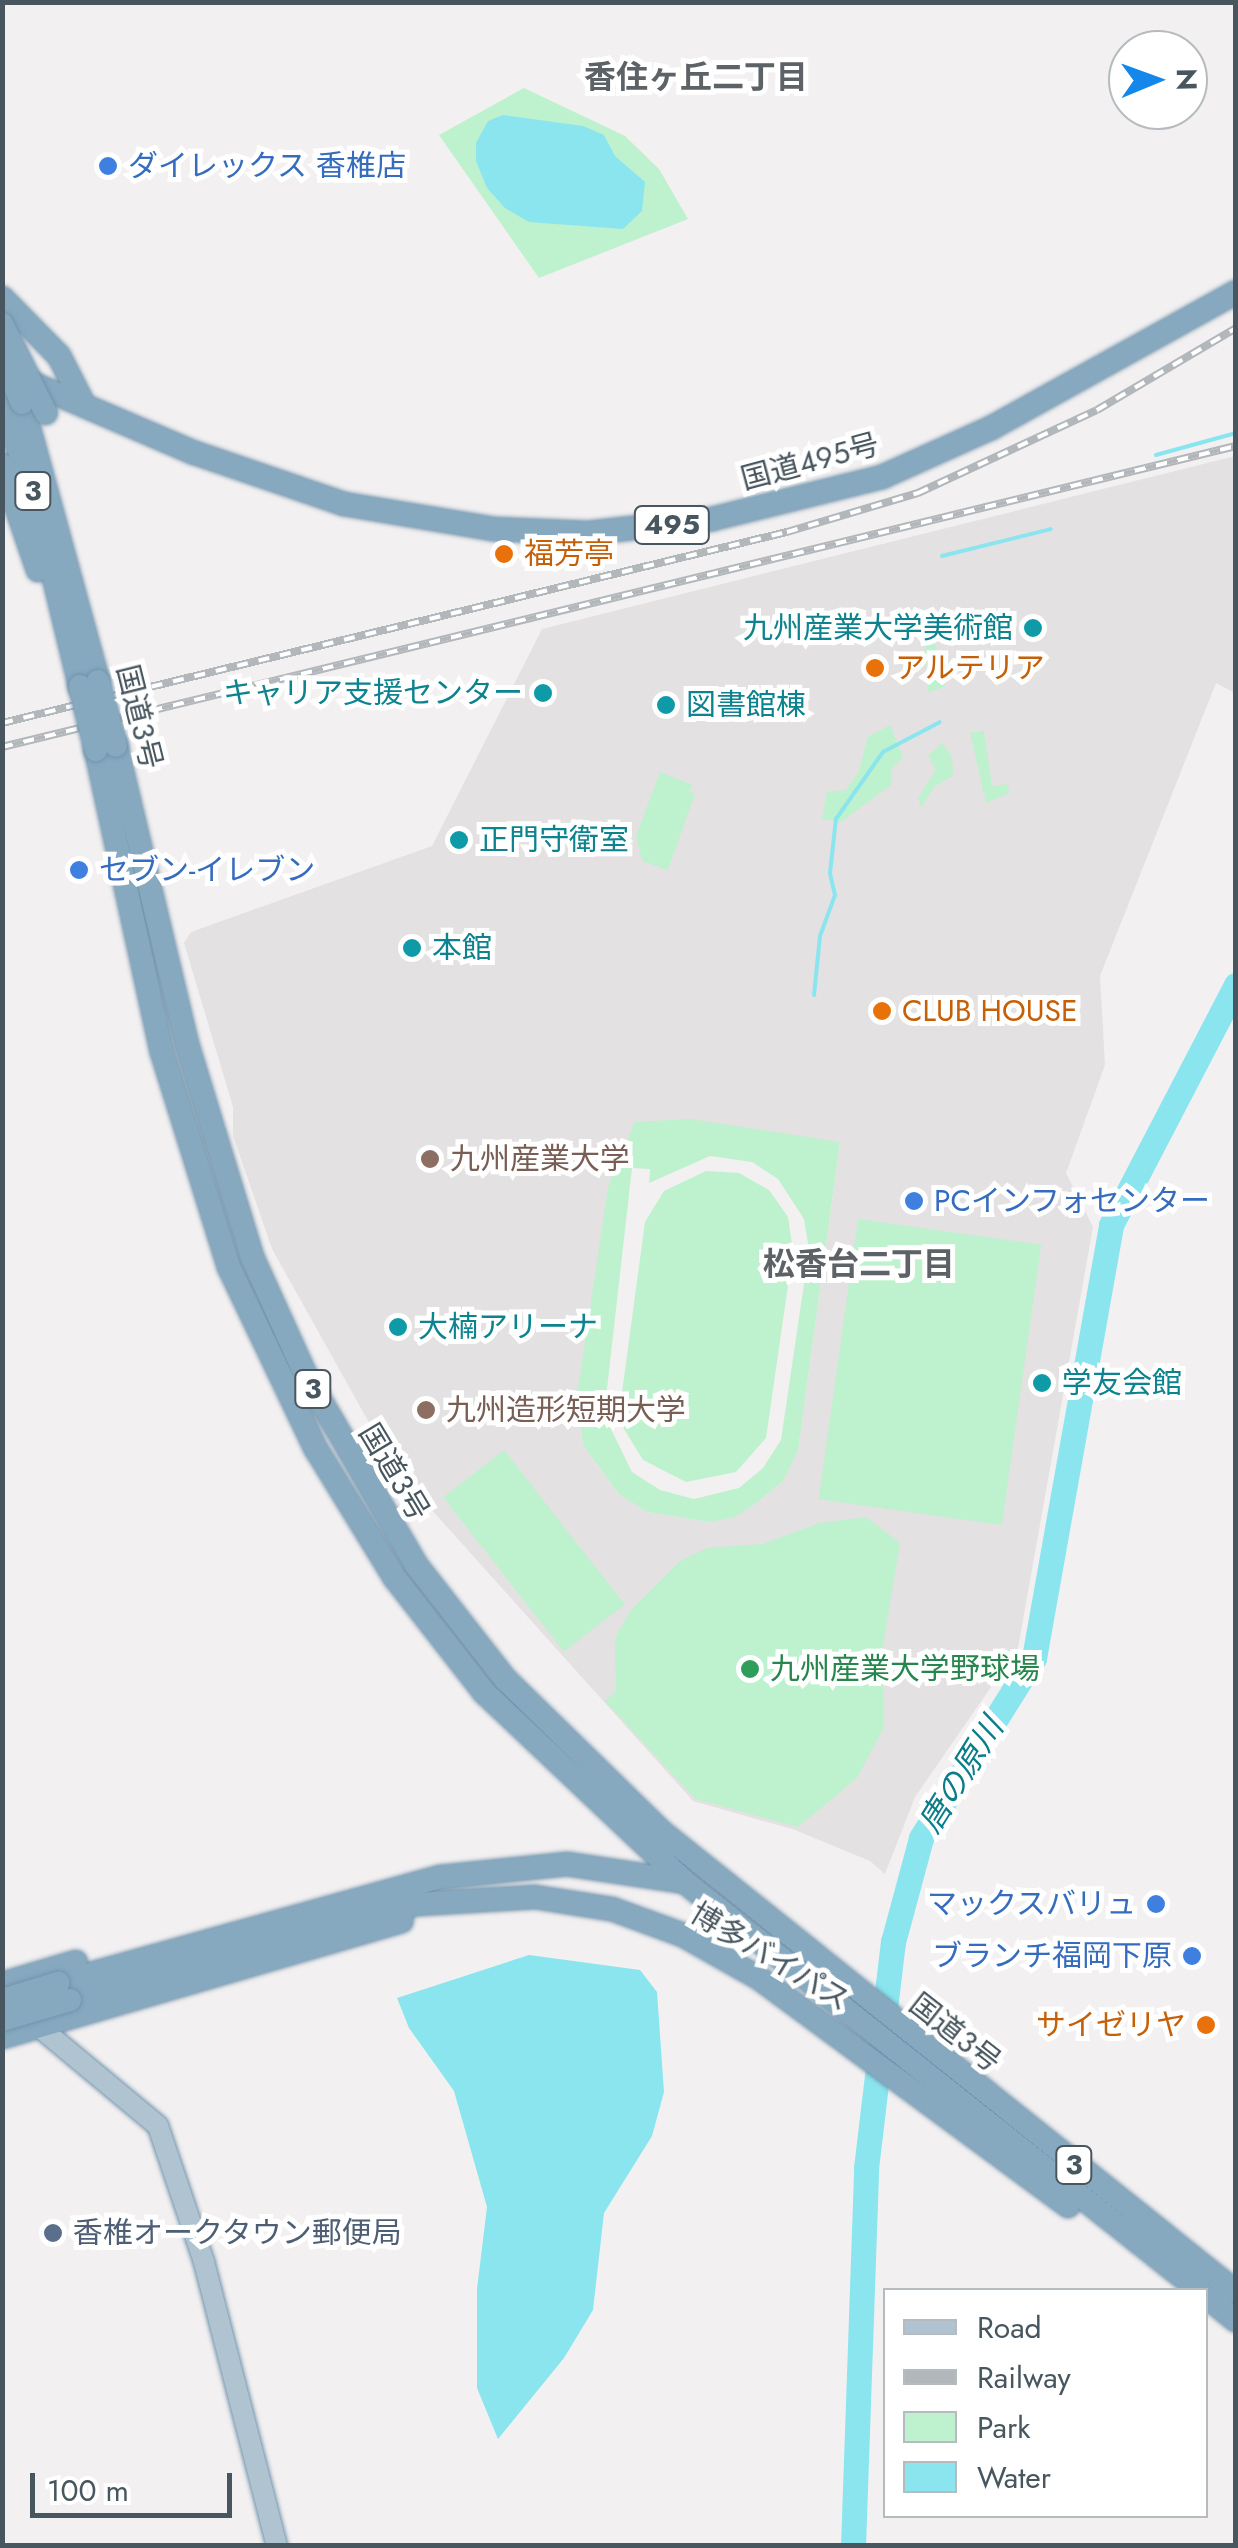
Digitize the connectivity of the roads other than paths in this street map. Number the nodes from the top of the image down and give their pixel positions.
1 (1236, 292) edge
2 (2, 298) edge
3 (2, 324) edge
4 (3, 360) edge
5 (2, 370) edge
6 (80, 399) junction
7 (12, 403) edge
8 (2, 465) edge
9 (48, 477) junction
10 (59, 591) junction
11 (90, 684) junction
12 (106, 748) junction
13 (616, 1867) junction
14 (686, 1883) junction
15 (744, 1902) junction
16 (612, 1909) junction
17 (2, 1984) edge
18 (64, 1992) junction
19 (2, 1999) edge
20 (2, 2020) edge
21 (39, 2026) junction
22 (854, 2031) junction
23 (2, 2037) edge
24 (905, 2058) junction
25 (1197, 2288) edge
26 (1236, 2292) edge
27 (1208, 2298) edge
28 (1236, 2320) edge
29 (277, 2546) edge

1 - 6 highway, 国道495号 / 495
2 - 6 highway
3 - 9 highway, bridge
4 - 7 highway, 国道3号 / 3, bridge
5 - 6 highway, 国道495号 / 495
7 - 9 highway, 国道3号 / 3
7 - 10 highway, 国道3号 / 3
8 - 10 highway
9 - 10 highway, 国道3号 / 3
10 - 11 highway, 国道3号 / 3
10 - 11 highway, 国道3号 / 3
11 - 12 highway, 国道3号 / 3, bridge
12 - 14 highway, 国道3号 / 3
12 - 15 highway, 国道3号 / 3
13 - 14 highway, 博多バイパス / 3
13 - 17 highway
13 - 18 highway, 博多バイパス / 3
14 - 15 highway, 博多バイパス / 3
14 - 22 highway, 国道3号 / 3
15 - 24 highway, 国道3号 / 3
16 - 18 highway, 博多バイパス / 3
16 - 21 highway
16 - 22 highway, 博多バイパス / 3
18 - 19 highway, 博多バイパス / 3, bridge
18 - 20 highway, 博多バイパス / 3, bridge
19 - 21 main road
21 - 23 highway
21 - 29 main road
22 - 24 highway, 国道3号 / 3
24 - 25 highway, 国道3号 / 3
24 - 26 highway, 国道3号 / 3
27 - 28 highway

